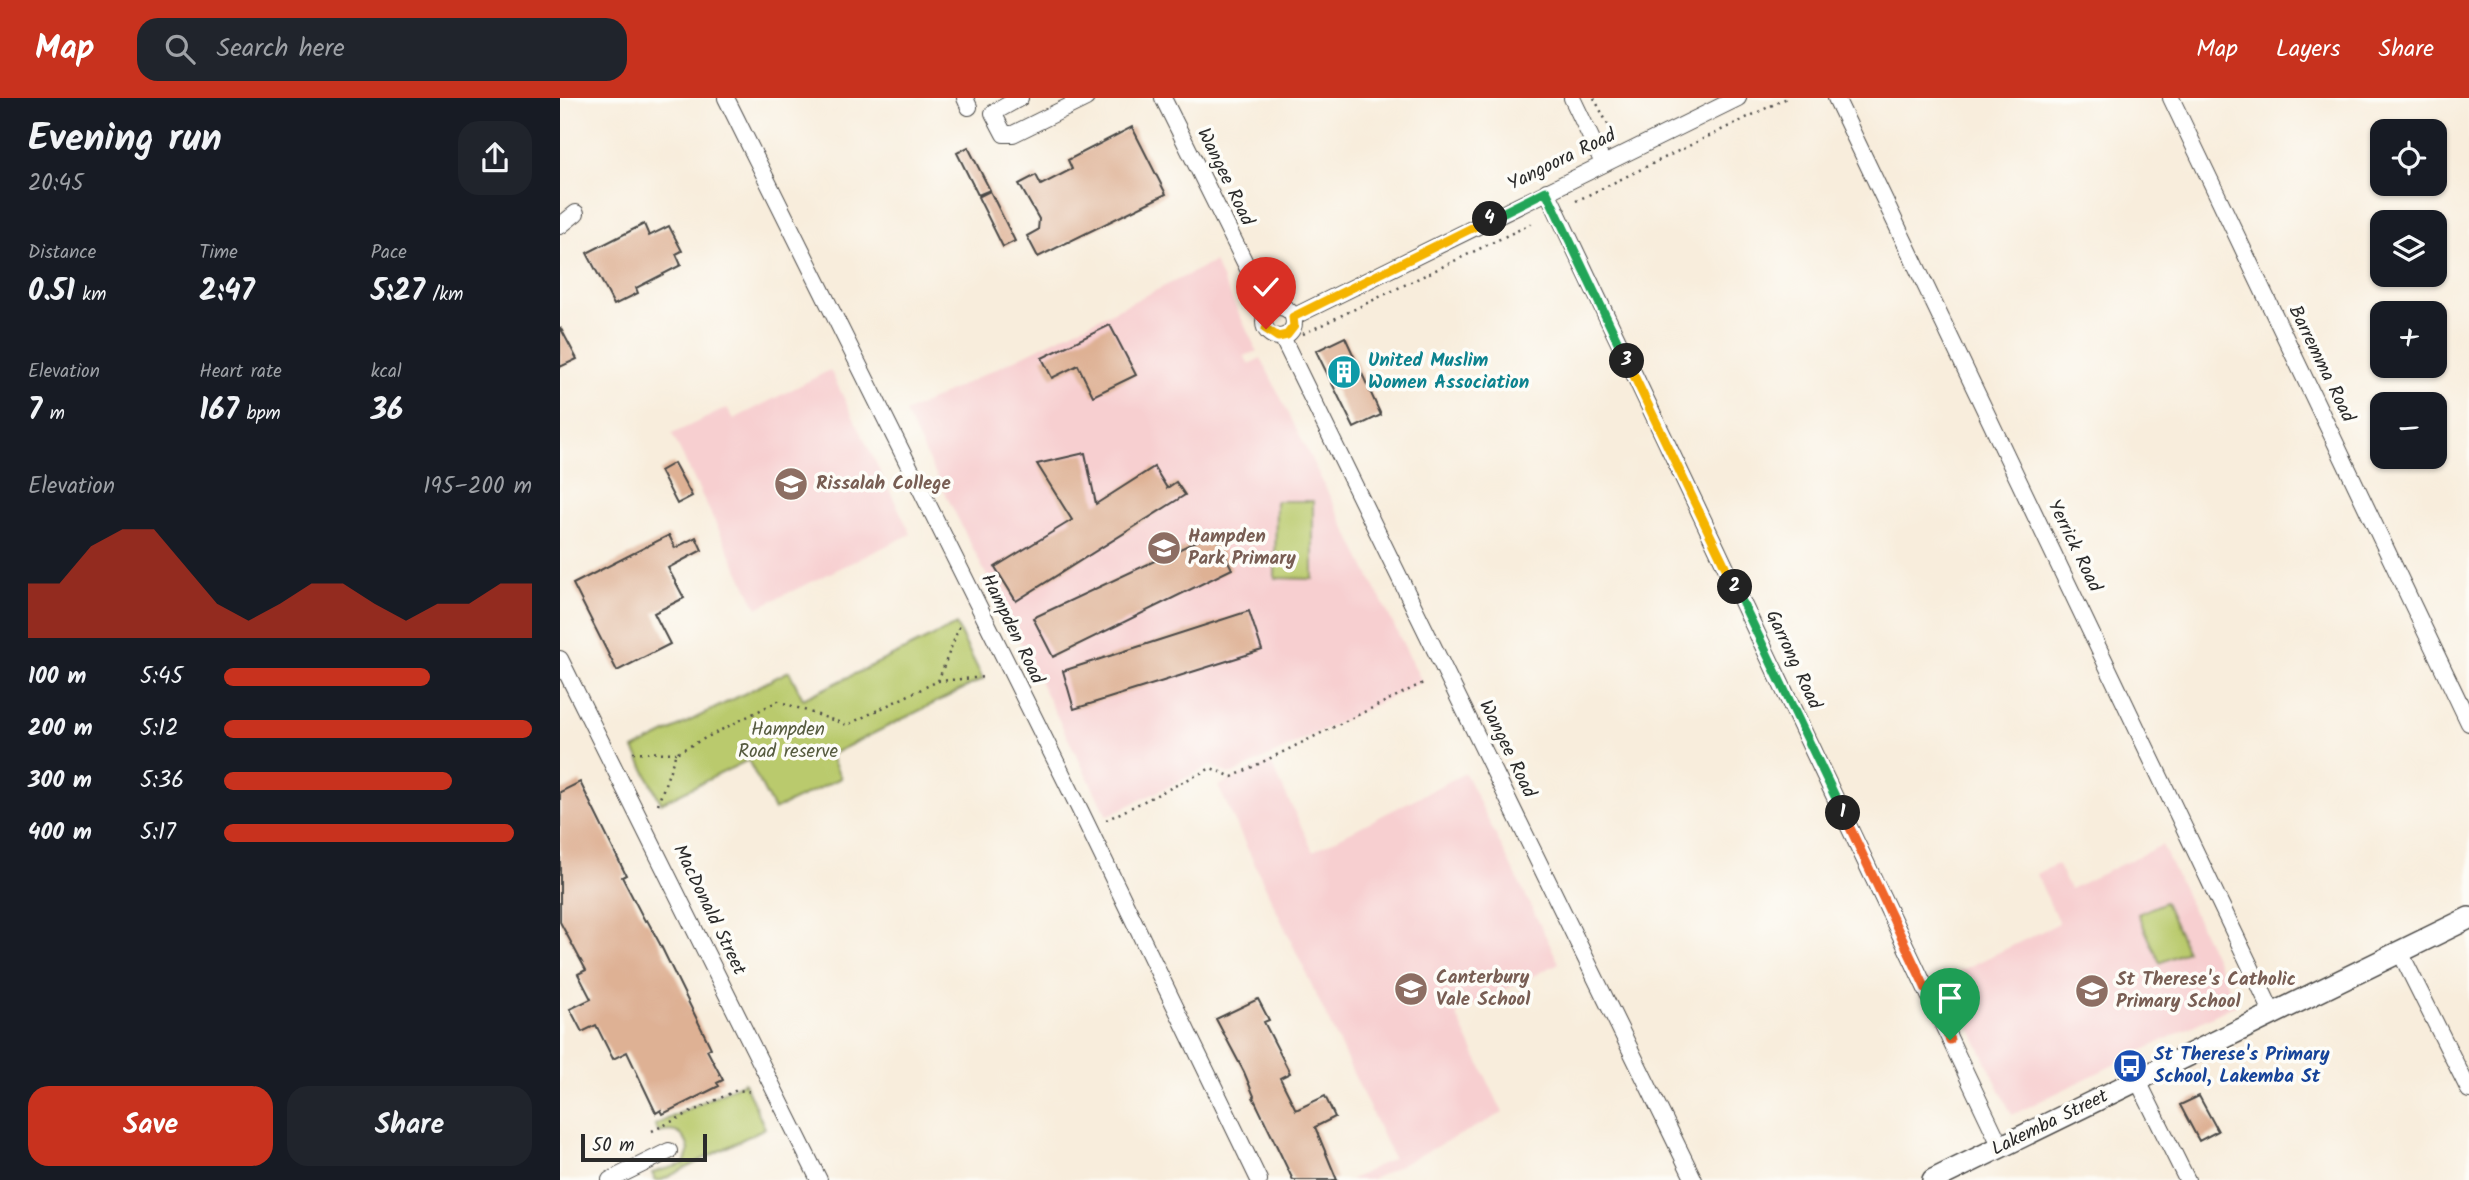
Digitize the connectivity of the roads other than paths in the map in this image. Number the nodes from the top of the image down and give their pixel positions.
1 (726, 98) edge
2 (1020, 98) edge
3 (1086, 98) edge
4 (1163, 98) edge
5 (1572, 98) edge
6 (1738, 98) edge
7 (1836, 98) edge
8 (2171, 98) edge
9 (1603, 163) junction
10 (1546, 191) junction
11 (576, 213) dead end
12 (560, 226) edge
13 (1269, 311) junction
14 (1293, 317) junction
15 (1282, 337) junction
16 (560, 659) edge
17 (2469, 723) edge
18 (2469, 918) edge
19 (2400, 952) junction
20 (2273, 1014) junction
21 (2138, 1081) junction
22 (2469, 1090) edge
23 (2001, 1146) junction
24 (669, 1151) dead end
25 (610, 1180) edge
26 (820, 1180) edge
27 (1259, 1180) edge
28 (1694, 1180) edge
29 (1933, 1180) edge
30 (2187, 1180) edge

1 - 27 street, Hampden Road
2 - 3 street
4 - 13 street, Wangee Road
5 - 9 street
6 - 9 street, Yangoora Road
7 - 20 street, Yerrick Road
8 - 17 street, Barremma Road
9 - 10 street, Yangoora Road
10 - 14 street, Yangoora Road
10 - 23 street, Garrong Road
11 - 12 street
13 - 14 street
13 - 15 street
14 - 15 street
15 - 28 street, Wangee Road
16 - 26 street, MacDonald Street
18 - 19 main road, Lakemba Street
19 - 20 main road, Lakemba Street
19 - 22 street
20 - 21 main road, Lakemba Street
21 - 23 main road, Lakemba Street
21 - 30 street
23 - 29 main road, Lakemba Street
24 - 25 street

